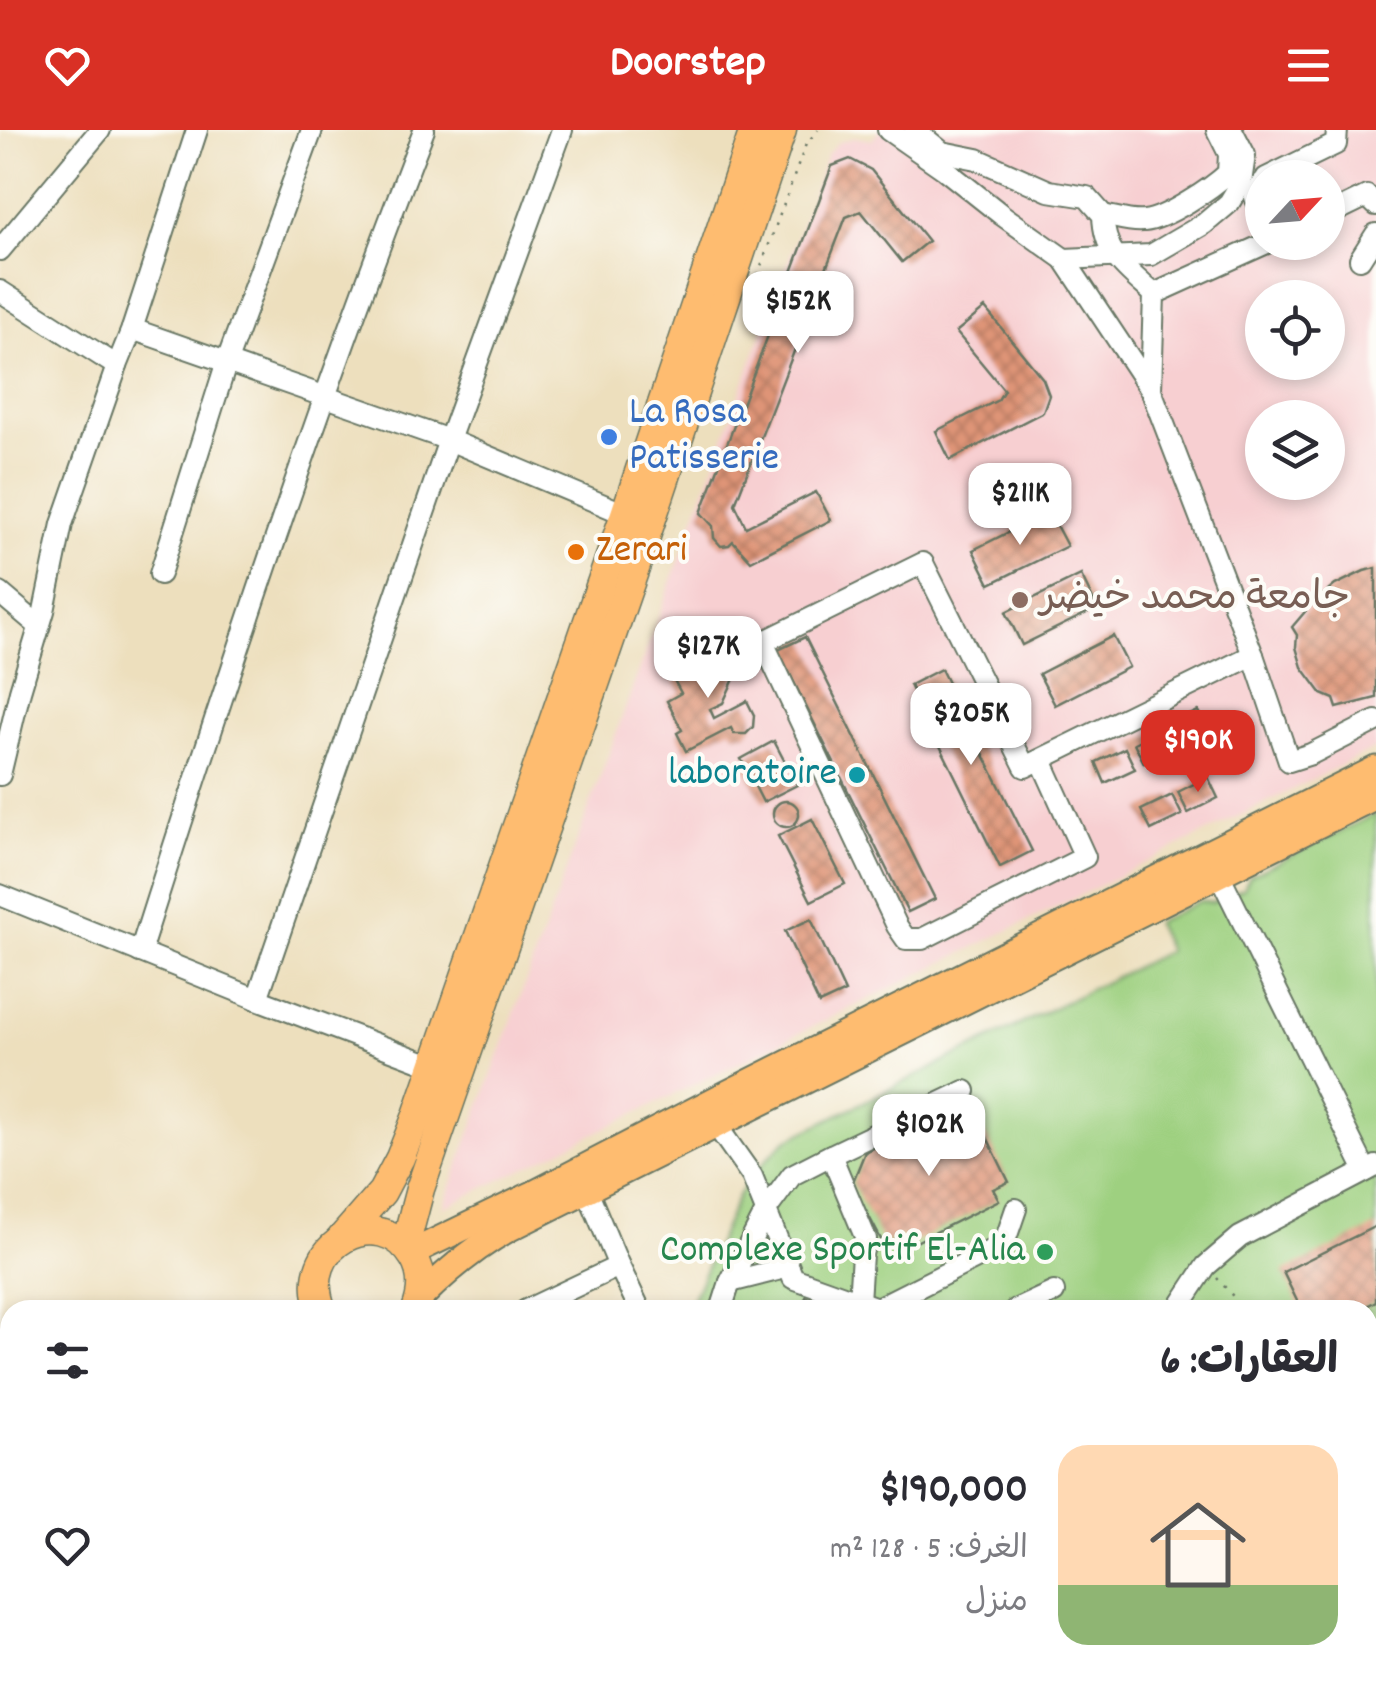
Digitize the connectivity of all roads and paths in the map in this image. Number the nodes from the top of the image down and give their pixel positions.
1 (100, 130) edge
2 (197, 130) edge
3 (312, 130) edge
4 (424, 130) edge
5 (562, 130) edge
6 (754, 130) edge
7 (782, 130) edge
8 (888, 130) edge
9 (915, 130) edge
10 (1217, 130) edge
11 (1232, 130) edge
12 (1337, 130) edge
13 (1304, 160) edge
14 (1376, 206) edge
15 (1345, 207) edge
16 (1103, 215) junction
17 (1376, 234) edge
18 (0, 250) edge
19 (1245, 253) edge
20 (1114, 258) junction
21 (1064, 259) junction
22 (1360, 259) dead end
23 (0, 291) edge
24 (1154, 294) junction
25 (132, 328) junction
26 (227, 361) junction
27 (116, 366) junction
28 (1151, 390) junction
29 (324, 395) junction
30 (449, 440) junction
31 (625, 514) junction
32 (160, 574) dead end
33 (0, 593) edge
34 (39, 626) junction
35 (1253, 655) junction
36 (0, 678) edge
37 (20, 691) junction
38 (1376, 721) edge
39 (1041, 760) junction
40 (1376, 769) edge
41 (0, 774) edge
42 (1376, 796) edge
43 (1219, 874) junction
44 (0, 894) edge
45 (140, 952) junction
46 (257, 1000) junction
47 (434, 1066) junction
48 (965, 1092) dead end
49 (716, 1125) junction
50 (832, 1155) junction
51 (1371, 1168) edge
52 (587, 1190) junction
53 (767, 1208) junction
54 (1016, 1209) dead end
55 (342, 1239) junction
56 (408, 1249) junction
57 (618, 1266) junction
58 (1206, 1266) junction
59 (789, 1267) junction
60 (730, 1282) junction
61 (1054, 1292) dead end
62 (317, 1300) edge
63 (419, 1300) edge
64 (422, 1300) edge
65 (552, 1300) edge
66 (635, 1300) edge
67 (724, 1300) edge
68 (856, 1300) edge
69 (872, 1300) edge
70 (886, 1300) edge
71 (1037, 1300) edge
72 (1184, 1300) edge
73 (1236, 1300) edge

1 - 18 street
2 - 25 street
3 - 26 street
4 - 29 street
5 - 30 street
6 - 31 highway
7 - 56 highway
8 - 21 street
9 - 16 street
10 - 16 street
11 - 20 street
12 - 13 street
14 - 15 street
16 - 20 street
17 - 22 street
19 - 24 street
20 - 21 street
20 - 24 street
21 - 28 street
23 - 27 street
24 - 28 street
25 - 26 street
25 - 27 street
26 - 29 street
26 - 32 street
27 - 34 street
28 - 35 street
29 - 30 street
29 - 45 street
30 - 31 street
30 - 46 street
31 - 47 highway
33 - 34 street
34 - 37 street
35 - 38 street
35 - 39 street
36 - 37 street
37 - 41 street
39 - 39 street
40 - 56 main road
42 - 43 main road
43 - 49 main road
43 - 51 street
44 - 45 street
45 - 46 street
46 - 47 street
47 - 55 highway
48 - 50 street
49 - 52 main road
49 - 53 street
50 - 53 street
50 - 69 street
51 - 58 street
52 - 57 street
52 - 64 main road
53 - 59 street
53 - 60 street
54 - 70 street
55 - 56 highway
55 - 62 highway
56 - 63 highway
57 - 65 street
57 - 66 street
58 - 72 street
58 - 73 path
59 - 60 street
59 - 68 street
60 - 67 street
61 - 71 street

